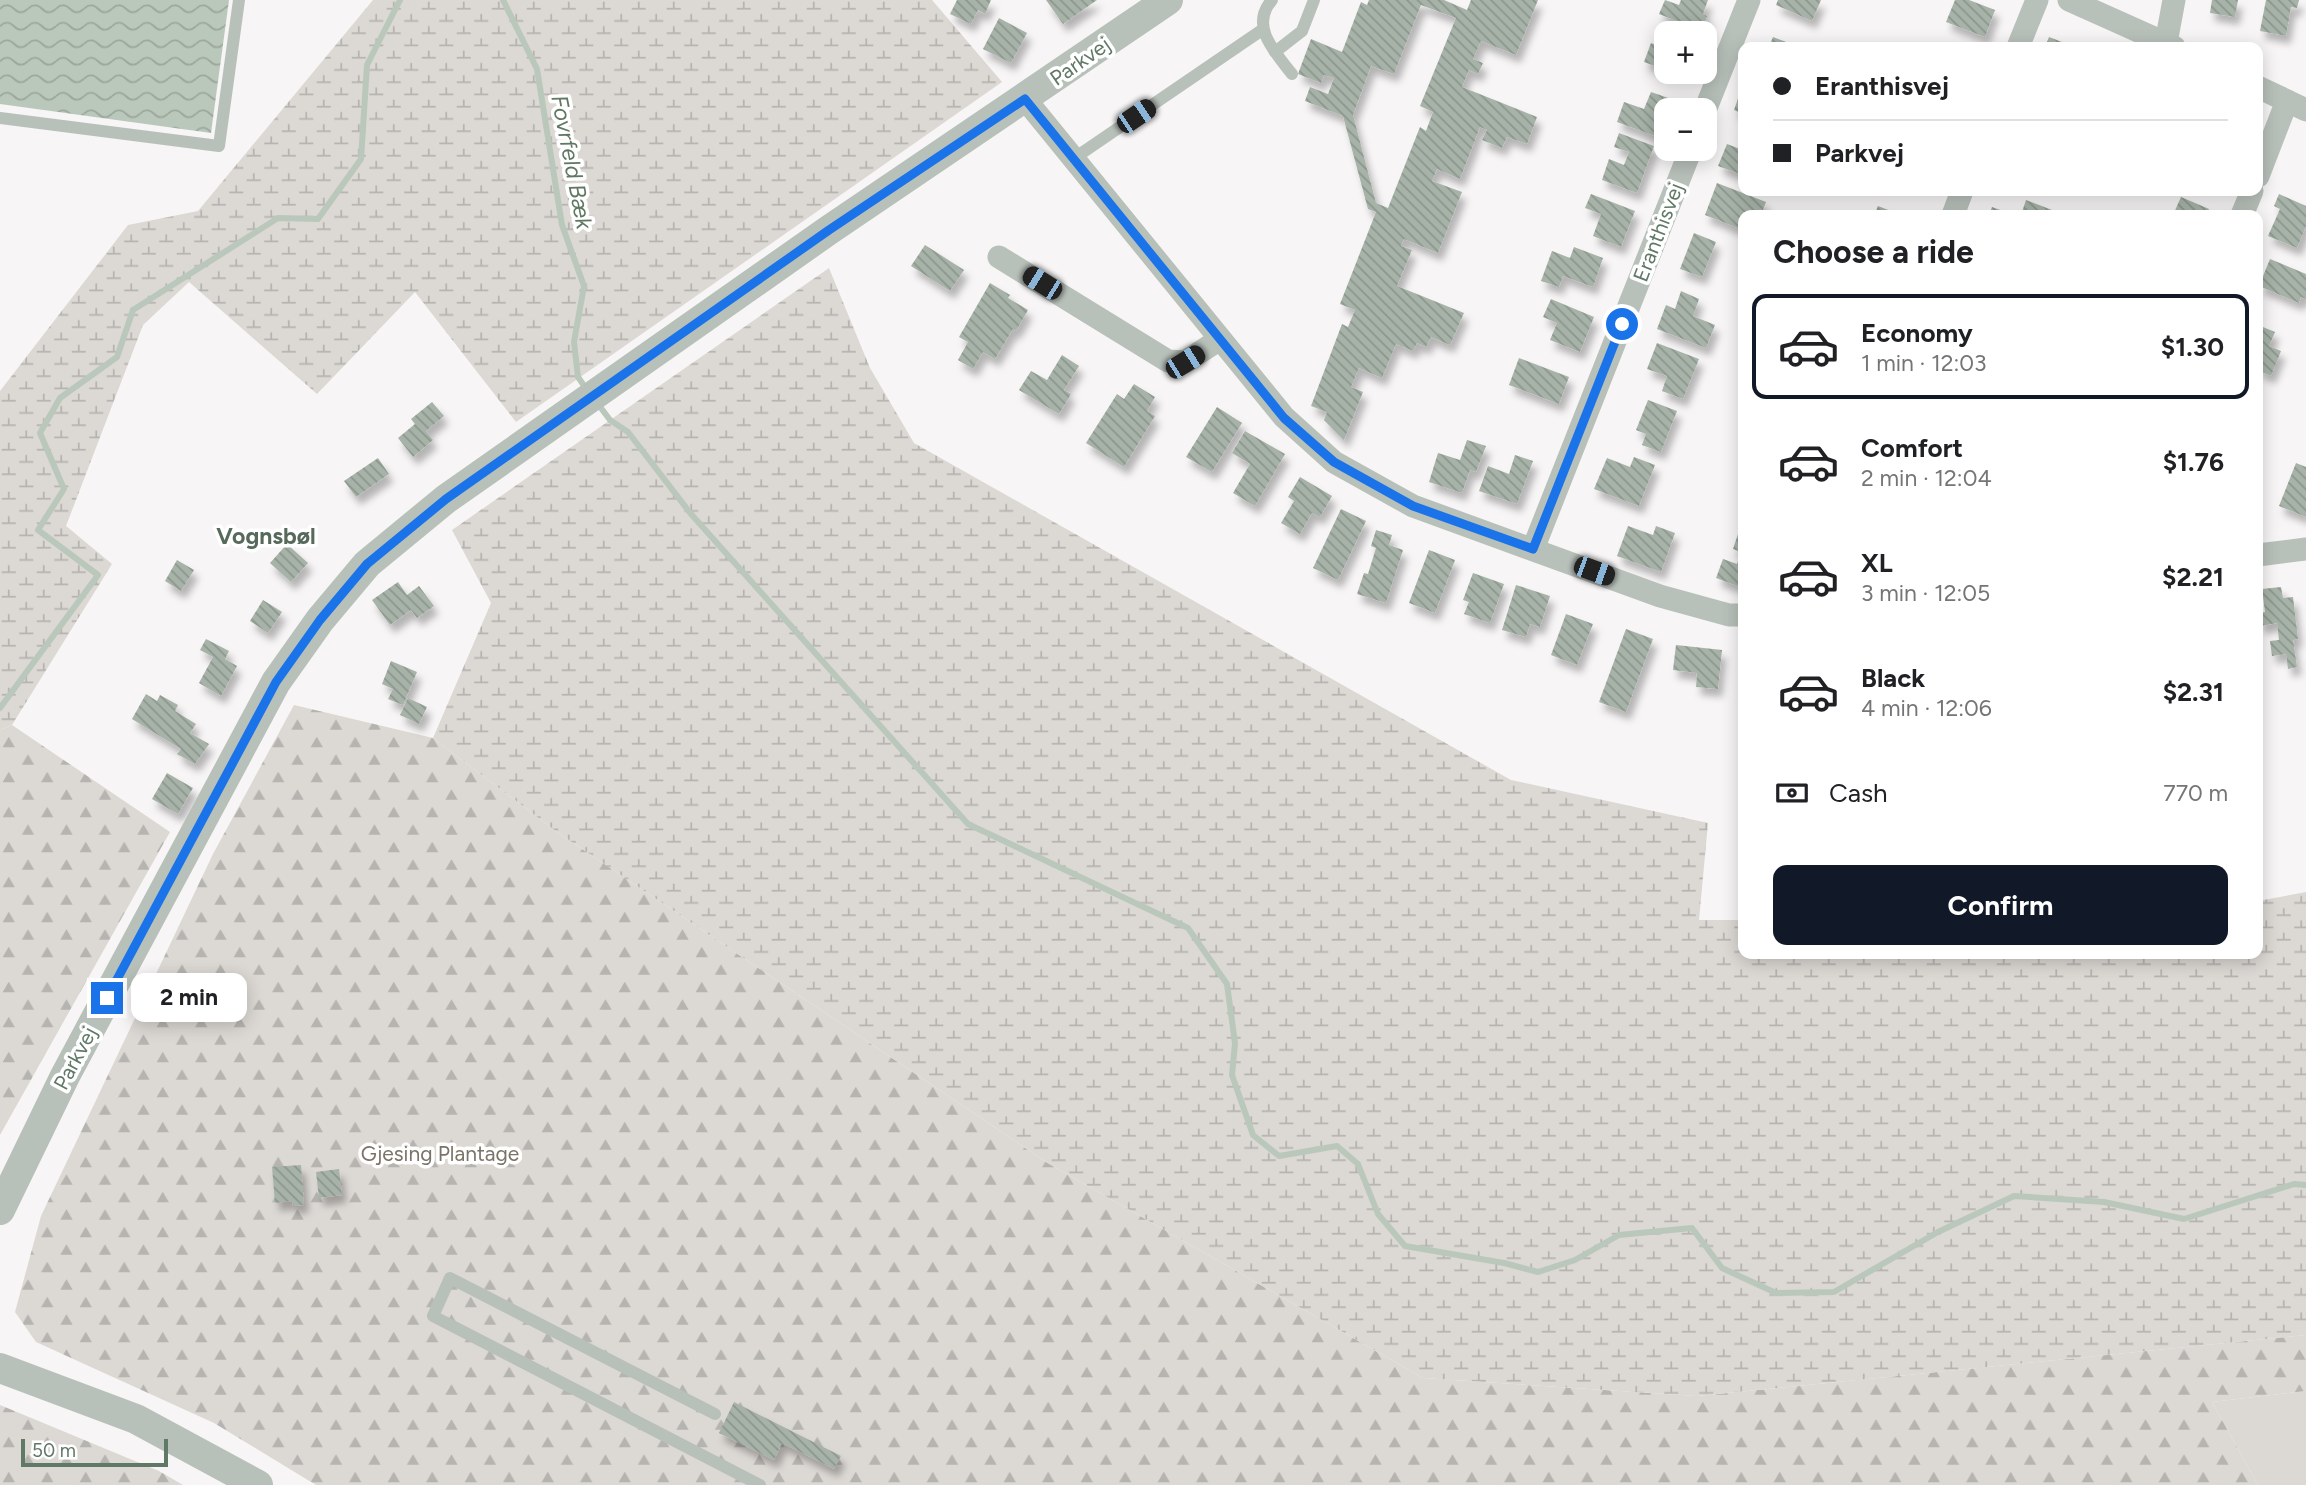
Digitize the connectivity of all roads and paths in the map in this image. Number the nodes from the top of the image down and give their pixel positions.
1 (239, 0) edge
2 (1168, 0) edge
3 (1272, 0) edge
4 (1314, 0) edge
5 (1749, 0) edge
6 (2036, 0) edge
7 (2069, 0) edge
8 (2174, 0) edge
9 (1262, 30) junction
10 (2020, 42) edge
11 (2163, 42) edge
12 (2170, 42) edge
13 (1275, 52) junction
14 (1292, 74) dead end
15 (2263, 89) edge
16 (1710, 98) edge
17 (1025, 99) junction
18 (2296, 105) edge
19 (0, 118) edge
20 (1073, 159) junction
21 (1686, 161) edge
22 (2263, 167) edge
23 (999, 257) dead end
24 (1220, 339) junction
25 (1533, 549) junction
26 (2306, 549) edge
27 (2263, 554) edge
28 (1738, 615) edge
29 (0, 1210) edge
30 (0, 1368) edge
31 (715, 1414) dead end
32 (258, 1485) edge
33 (760, 1485) edge

1 - 19 lane
2 - 17 street, Parkvej
3 - 9 lane
4 - 13 lane
5 - 16 street
6 - 10 street
7 - 11 street
8 - 12 street
9 - 13 lane
9 - 20 lane
13 - 14 lane
15 - 18 street
17 - 20 street
17 - 29 street, Parkvej
18 - 22 street
20 - 24 street
21 - 25 street, Eranthisvej
23 - 24 street
24 - 25 street
25 - 28 street
26 - 27 street
30 - 32 street
31 - 33 lane

